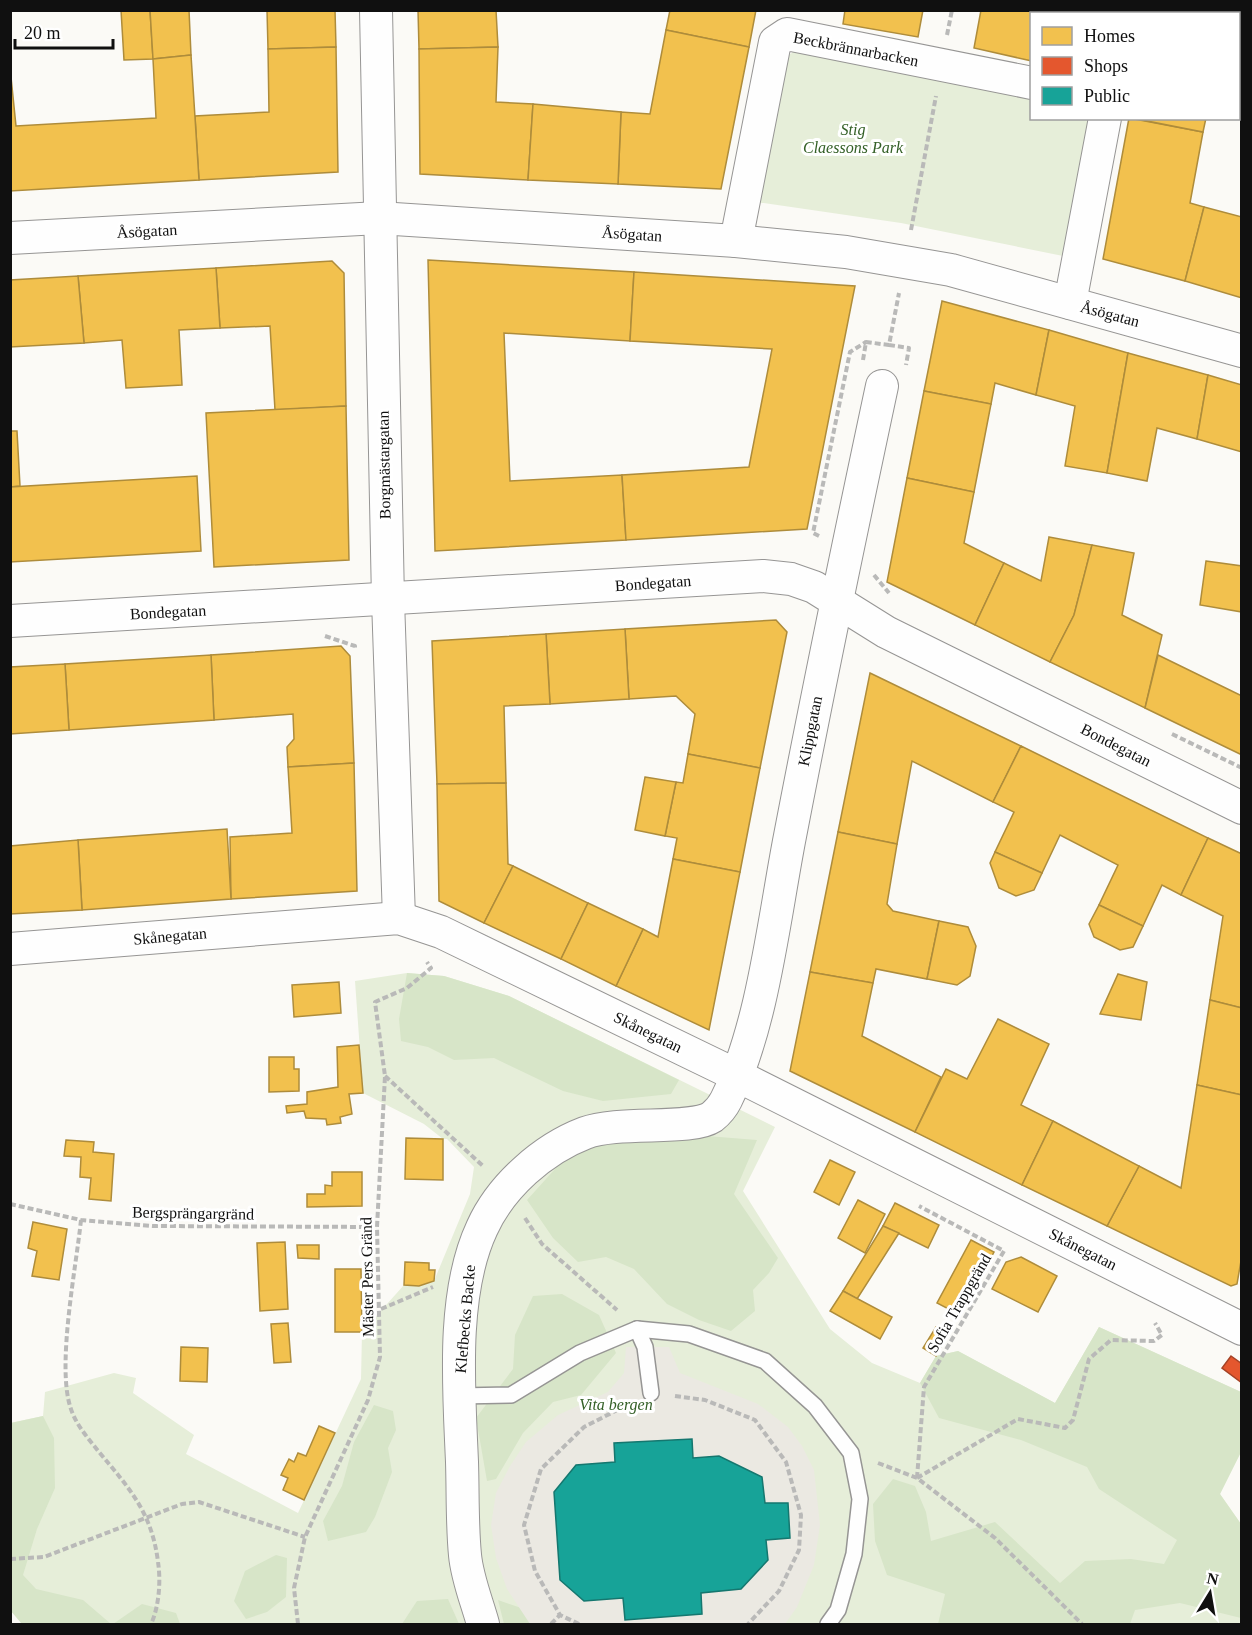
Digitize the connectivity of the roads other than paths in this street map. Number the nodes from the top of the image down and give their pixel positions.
1 (376, 10) edge
2 (1030, 83) edge
3 (1105, 120) edge
4 (379, 218) junction
5 (10, 238) edge
6 (736, 241) junction
7 (1070, 303) junction
8 (1242, 351) edge
9 (882, 386) dead end
10 (388, 600) junction
11 (836, 600) junction
12 (10, 621) edge
13 (1242, 808) edge
14 (399, 918) junction
15 (10, 949) edge
16 (736, 1075) junction
17 (637, 1329) junction
18 (1242, 1329) edge
19 (651, 1393) road end
20 (459, 1395) junction
21 (483, 1624) edge
22 (828, 1624) edge

1 - 4 street, Borgmästargatan
2 - 6 street, Beckbrännarbacken
3 - 7 street
4 - 5 street, Åsögatan
4 - 6 street, Åsögatan
4 - 10 street, Borgmästargatan
6 - 7 street, Åsögatan
7 - 8 street, Åsögatan
9 - 11 street, Klippgatan
10 - 11 street, Bondegatan
10 - 12 street, Bondegatan
10 - 14 street, Borgmästargatan
11 - 13 street, Bondegatan
11 - 16 street, Klippgatan
14 - 15 street, Skånegatan
14 - 16 street, Skånegatan
16 - 18 street, Skånegatan
16 - 20 street, Klefbecks Backe
17 - 19 lane
17 - 20 lane
17 - 22 lane
20 - 21 street, Klefbecks Backe

